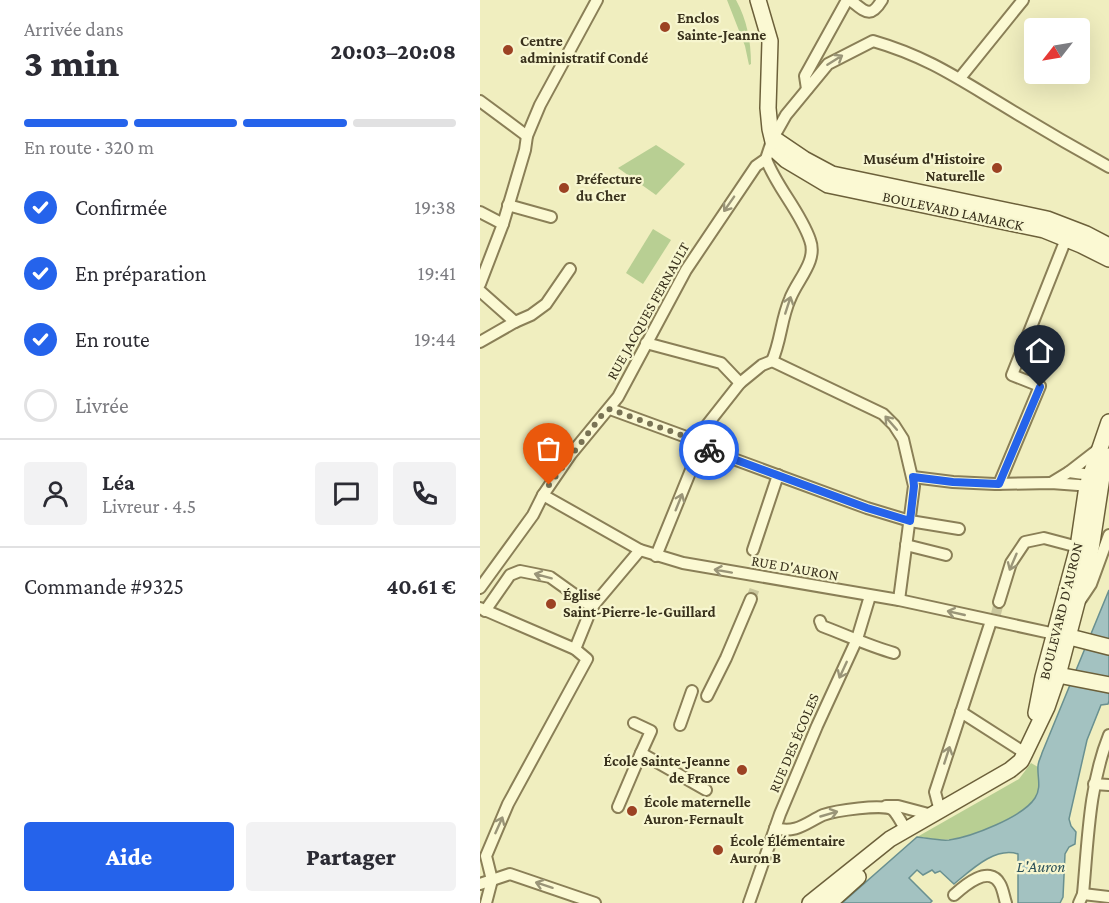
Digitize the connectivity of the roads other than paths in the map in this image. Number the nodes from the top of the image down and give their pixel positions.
1 (597, 0) edge
2 (758, 0) edge
3 (849, 0) edge
4 (882, 0) edge
5 (1023, 0) edge
6 (960, 78) junction
7 (807, 89) junction
8 (480, 101) edge
9 (526, 136) junction
10 (773, 138) junction
11 (766, 159) junction
12 (1109, 167) edge
13 (508, 205) junction
14 (480, 212) edge
15 (551, 217) dead end
16 (503, 224) junction
17 (1066, 239) junction
18 (1109, 246) edge
19 (1109, 259) edge
20 (570, 269) dead end
21 (480, 284) edge
22 (480, 291) edge
23 (515, 322) junction
24 (480, 342) edge
25 (646, 343) junction
26 (772, 361) junction
27 (740, 383) junction
28 (610, 409) junction
29 (1109, 422) edge
30 (700, 442) junction
31 (1104, 452) edge
32 (1069, 472) junction
33 (778, 475) junction
34 (913, 477) junction
35 (1098, 481) edge
36 (1051, 483) junction
37 (999, 484) junction
38 (543, 495) junction
39 (910, 521) junction
40 (959, 529) dead end
41 (1109, 535) edge
42 (906, 545) junction
43 (1078, 548) junction
44 (640, 550) junction
45 (753, 550) dead end
46 (946, 555) dead end
47 (656, 556) junction
48 (480, 588) edge
49 (870, 596) junction
50 (751, 599) tunnel mouth
51 (899, 600) junction
52 (999, 602) tunnel mouth
53 (1076, 606) junction
54 (592, 607) junction
55 (483, 609) edge
56 (994, 619) junction
57 (820, 621) dead end
58 (1058, 638) junction
59 (857, 639) junction
60 (1109, 647) edge
61 (575, 649) junction
62 (894, 653) dead end
63 (1065, 677) junction
64 (1109, 685) edge
65 (692, 692) dead end
66 (707, 696) dead end
67 (961, 712) junction
68 (634, 723) dead end
69 (680, 725) dead end
70 (1109, 735) edge
71 (1032, 737) junction
72 (641, 753) junction
73 (1025, 753) junction
74 (1094, 784) junction
75 (1109, 785) edge
76 (706, 789) dead end
77 (885, 806) junction
78 (618, 807) dead end
79 (936, 813) junction
80 (775, 828) junction
81 (906, 830) junction
82 (890, 839) junction
83 (492, 880) junction
84 (480, 884) edge
85 (954, 895) dead end
86 (1109, 897) edge
87 (1081, 898) edge
88 (486, 903) edge
89 (595, 903) edge
90 (749, 903) edge
91 (810, 903) edge
92 (829, 903) edge
93 (1006, 903) edge

1 - 9 street
2 - 10 main road
3 - 4 street
3 - 7 street
5 - 6 street
7 -> 6 street, RUE JACQUES FERNAULT
6 - 12 street, RUE JACQUES FERNAULT
7 - 10 street, RUE JACQUES FERNAULT
8 - 9 street
9 - 13 street
10 - 11 street, RUE JACQUES FERNAULT
10 - 17 main road, BOULEVARD LAMARCK
10 - 18 main road, BOULEVARD LAMARCK
11 -> 25 street, RUE JACQUES FERNAULT
26 -> 11 street
13 - 15 street
13 - 16 street
14 - 16 street
16 - 21 street
17 - 19 main road, BOULEVARD LAMARCK
17 - 37 street
20 - 23 street
22 - 23 street
23 - 24 street
25 - 27 street
25 - 28 street, RUE JACQUES FERNAULT
26 - 27 street
34 -> 26 street
27 - 30 street
28 - 30 street
28 - 38 street, RUE JACQUES FERNAULT
29 - 31 main road
30 - 33 street
47 -> 30 street
31 - 32 street
31 - 35 main road
32 - 35 street
32 - 36 street
33 - 39 street
33 - 45 street
34 - 37 street
34 - 39 street
35 - 36 street
35 - 43 main road, BOULEVARD D'AURON
35 - 53 main road, BOULEVARD D'AURON
36 - 37 street
38 - 44 street, RUE D'AURON
38 - 48 street, RUE JACQUES FERNAULT
39 - 40 street
39 - 42 street
41 - 53 street, BOULEVARD D'AURON
42 - 46 street
42 - 51 street
43 -> 52 street
43 - 58 main road, BOULEVARD D'AURON
44 - 47 street, RUE D'AURON
44 - 54 street
49 -> 47 street, RUE D'AURON
49 - 51 street, RUE D'AURON
49 - 59 street, RUE DES ÉCOLES
50 - 66 street
56 -> 51 street, RUE D'AURON
53 - 58 main road, BOULEVARD D'AURON
54 -> 55 street
54 - 61 street
55 - 61 street
56 - 58 street, RUE D'AURON
56 - 67 street
57 - 59 street
58 - 60 main road
58 - 63 main road, BOULEVARD D'AURON
58 - 71 main road, BOULEVARD D'AURON
59 - 62 street
59 -> 80 street, RUE DES ÉCOLES
83 -> 61 street
63 - 64 main road
63 - 71 main road, BOULEVARD D'AURON
65 - 69 street
67 - 73 street
79 -> 67 street
68 - 72 street
70 - 74 street
71 - 73 main road, BOULEVARD D'AURON
72 - 76 street
72 - 78 street
73 - 79 main road, BOULEVARD D'AURON
74 - 75 street
74 - 87 street
77 - 79 street
80 -> 77 street
77 - 81 street
79 - 81 main road, BOULEVARD D'AURON
80 - 90 street, RUE DES ÉCOLES
81 - 82 main road, BOULEVARD D'AURON
82 - 91 main road
82 - 92 main road
83 - 84 street
83 - 88 street
89 -> 83 street
85 - 93 street
86 - 87 street

